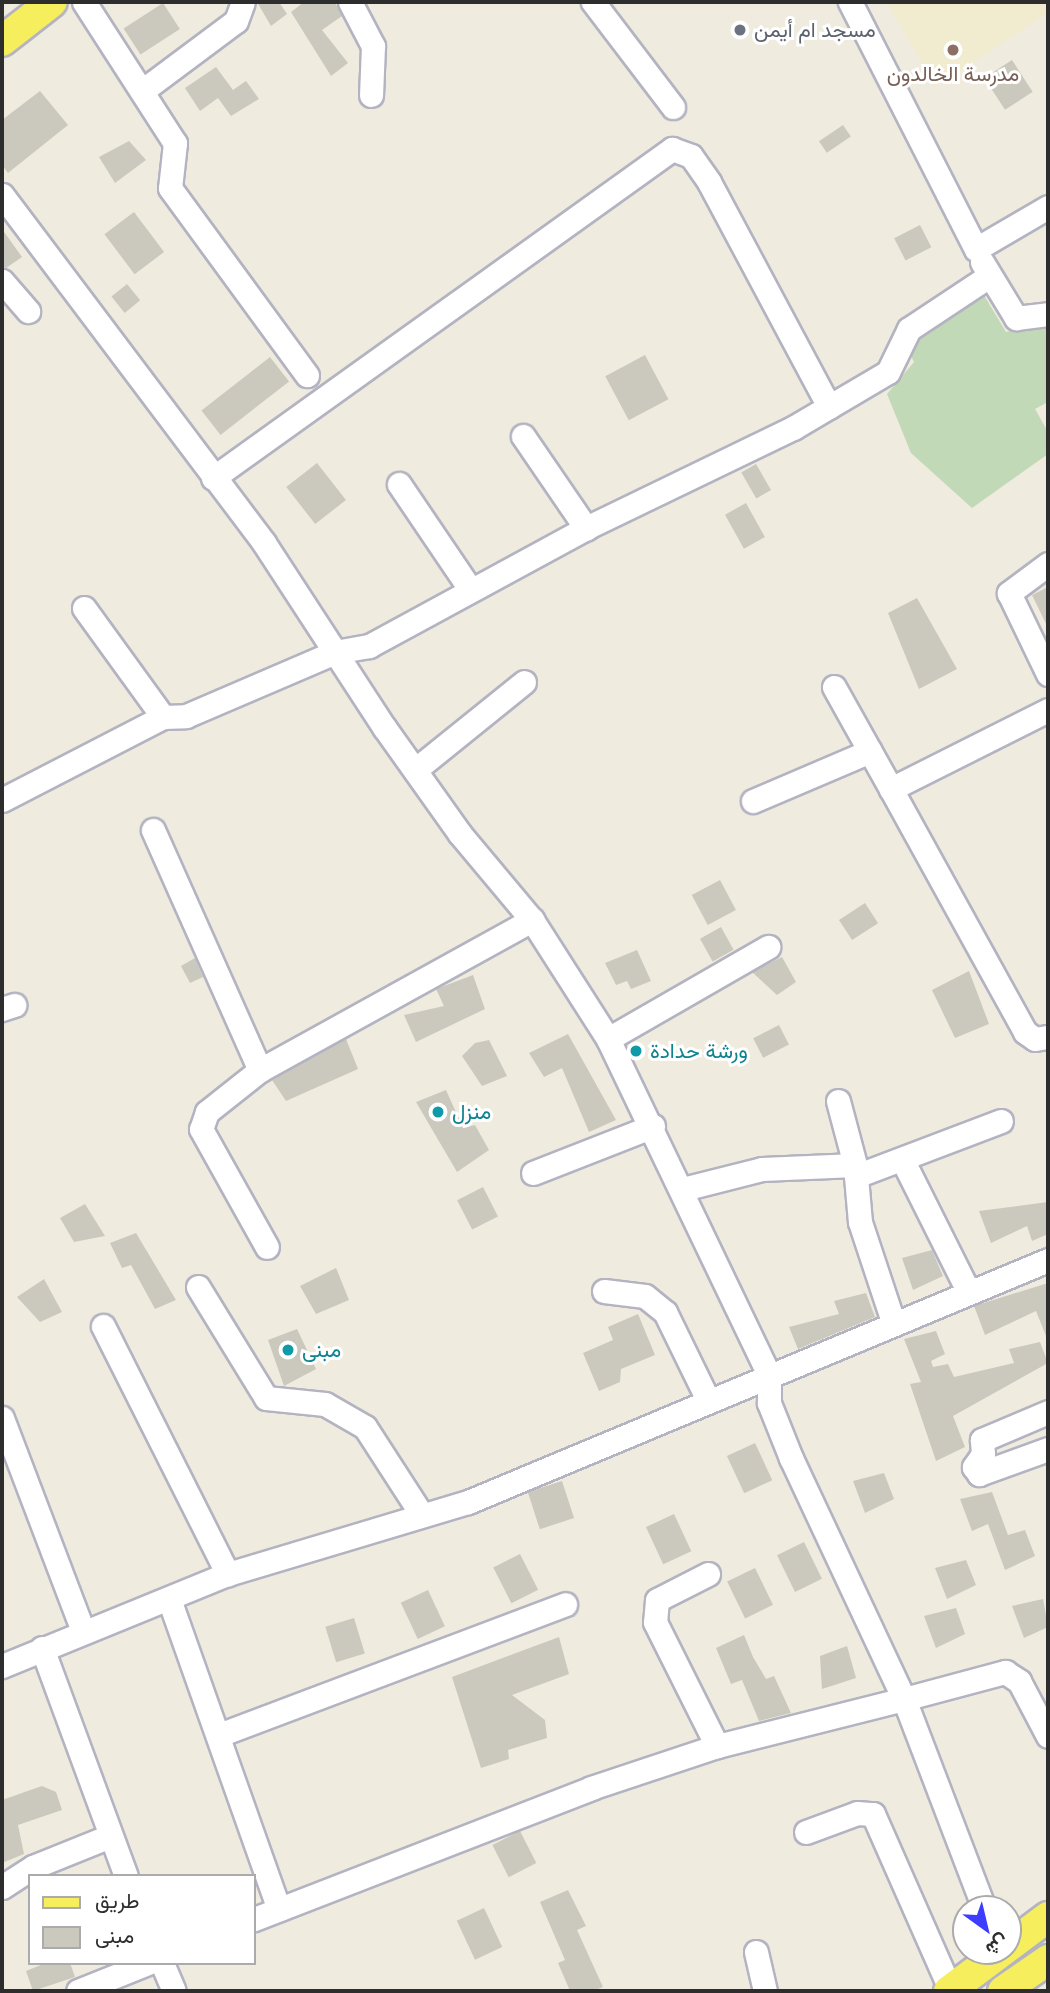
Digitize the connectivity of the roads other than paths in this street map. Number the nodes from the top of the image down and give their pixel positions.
1 (52, 2) edge
2 (83, 2) edge
3 (243, 2) edge
4 (350, 2) edge
5 (593, 2) edge
6 (850, 2) edge
7 (2, 41) edge
8 (142, 90) junction
9 (371, 95) dead end
10 (673, 107) dead end
11 (2, 195) edge
12 (1048, 207) edge
13 (976, 250) junction
14 (989, 276) junction
15 (2, 281) edge
16 (28, 311) dead end
17 (1048, 314) edge
18 (307, 375) dead end
19 (829, 407) junction
20 (523, 436) dead end
21 (214, 478) junction
22 (399, 484) dead end
23 (586, 528) junction
24 (1048, 564) edge
25 (470, 589) junction
26 (84, 608) dead end
27 (335, 652) junction
28 (1048, 674) edge
29 (524, 682) dead end
30 (834, 687) dead end
31 (1048, 710) edge
32 (163, 718) junction
33 (870, 751) junction
34 (415, 770) junction
35 (891, 789) junction
36 (2, 800) edge
37 (753, 801) dead end
38 (153, 830) dead end
39 (532, 919) junction
40 (768, 947) dead end
41 (1048, 1037) edge
42 (608, 1039) junction
43 (260, 1070) junction
44 (838, 1101) dead end
45 (1001, 1121) dead end
46 (653, 1126) junction
47 (903, 1161) junction
48 (855, 1170) junction
49 (533, 1173) dead end
50 (683, 1189) junction
51 (267, 1247) dead end
52 (1048, 1260) edge
53 (198, 1287) dead end
54 (604, 1291) dead end
55 (968, 1291) junction
56 (893, 1322) junction
57 (103, 1326) dead end
58 (769, 1375) junction
59 (708, 1400) junction
60 (1048, 1412) edge
61 (2, 1418) edge
62 (1048, 1448) edge
63 (422, 1515) junction
64 (228, 1574) junction
65 (708, 1574) dead end
66 (169, 1599) junction
67 (565, 1604) dead end
68 (82, 1629) junction
69 (42, 1648) junction
70 (3, 1660) edge
71 (904, 1699) junction
72 (219, 1735) junction
73 (1048, 1735) edge
74 (717, 1746) junction
75 (806, 1832) dead end
76 (110, 1836) junction
77 (125, 1874) edge
78 (2, 1887) edge
79 (979, 1895) edge
80 (279, 1909) junction
81 (256, 1918) edge
82 (1045, 1927) edge
83 (1022, 1942) edge
84 (755, 1952) dead end
85 (1048, 1960) edge
86 (143, 1965) edge
87 (163, 1965) edge
88 (987, 1965) edge
89 (79, 1991) edge
90 (174, 1991) edge
91 (765, 1991) edge
92 (950, 1991) edge
93 (1003, 1991) edge

1 - 7 main road
2 - 8 street
3 - 8 street
4 - 9 street
5 - 10 street
6 - 13 street
8 - 18 street
11 - 21 street
12 - 13 street
13 - 14 street
14 - 17 street
14 - 19 street
15 - 16 street
19 - 21 street
19 - 23 street
20 - 23 street
21 - 27 street
22 - 25 street
23 - 25 street
24 - 28 street
25 - 27 street
26 - 32 street
27 - 32 street
27 - 34 street
29 - 34 street
30 - 33 street
31 - 35 street
32 - 36 street
33 - 35 street
33 - 37 street
34 - 39 street
35 - 41 street
38 - 43 street
39 - 42 street
39 - 43 street
40 - 42 street
42 - 46 street
43 - 51 street
44 - 48 street
45 - 47 street
46 - 49 street
46 - 50 street
47 - 48 street
47 - 55 street
48 - 50 street
48 - 56 street
50 - 58 street
52 - 55 street
53 - 63 street
54 - 59 street
55 - 56 street
56 - 58 street
57 - 64 street
58 - 59 street
58 - 71 street
59 - 63 street
60 - 62 street
61 - 68 street
63 - 64 street
64 - 66 street
65 - 74 street
66 - 68 street
66 - 72 street
67 - 72 street
68 - 69 street
69 - 70 street
69 - 76 street
71 - 73 street
71 - 74 street
71 - 79 street
72 - 80 street
74 - 80 street
75 - 92 street
76 - 77 street
76 - 78 street
80 - 81 street
82 - 83 main road
84 - 91 street
85 - 93 main road
86 - 89 street
87 - 90 street
88 - 92 main road

